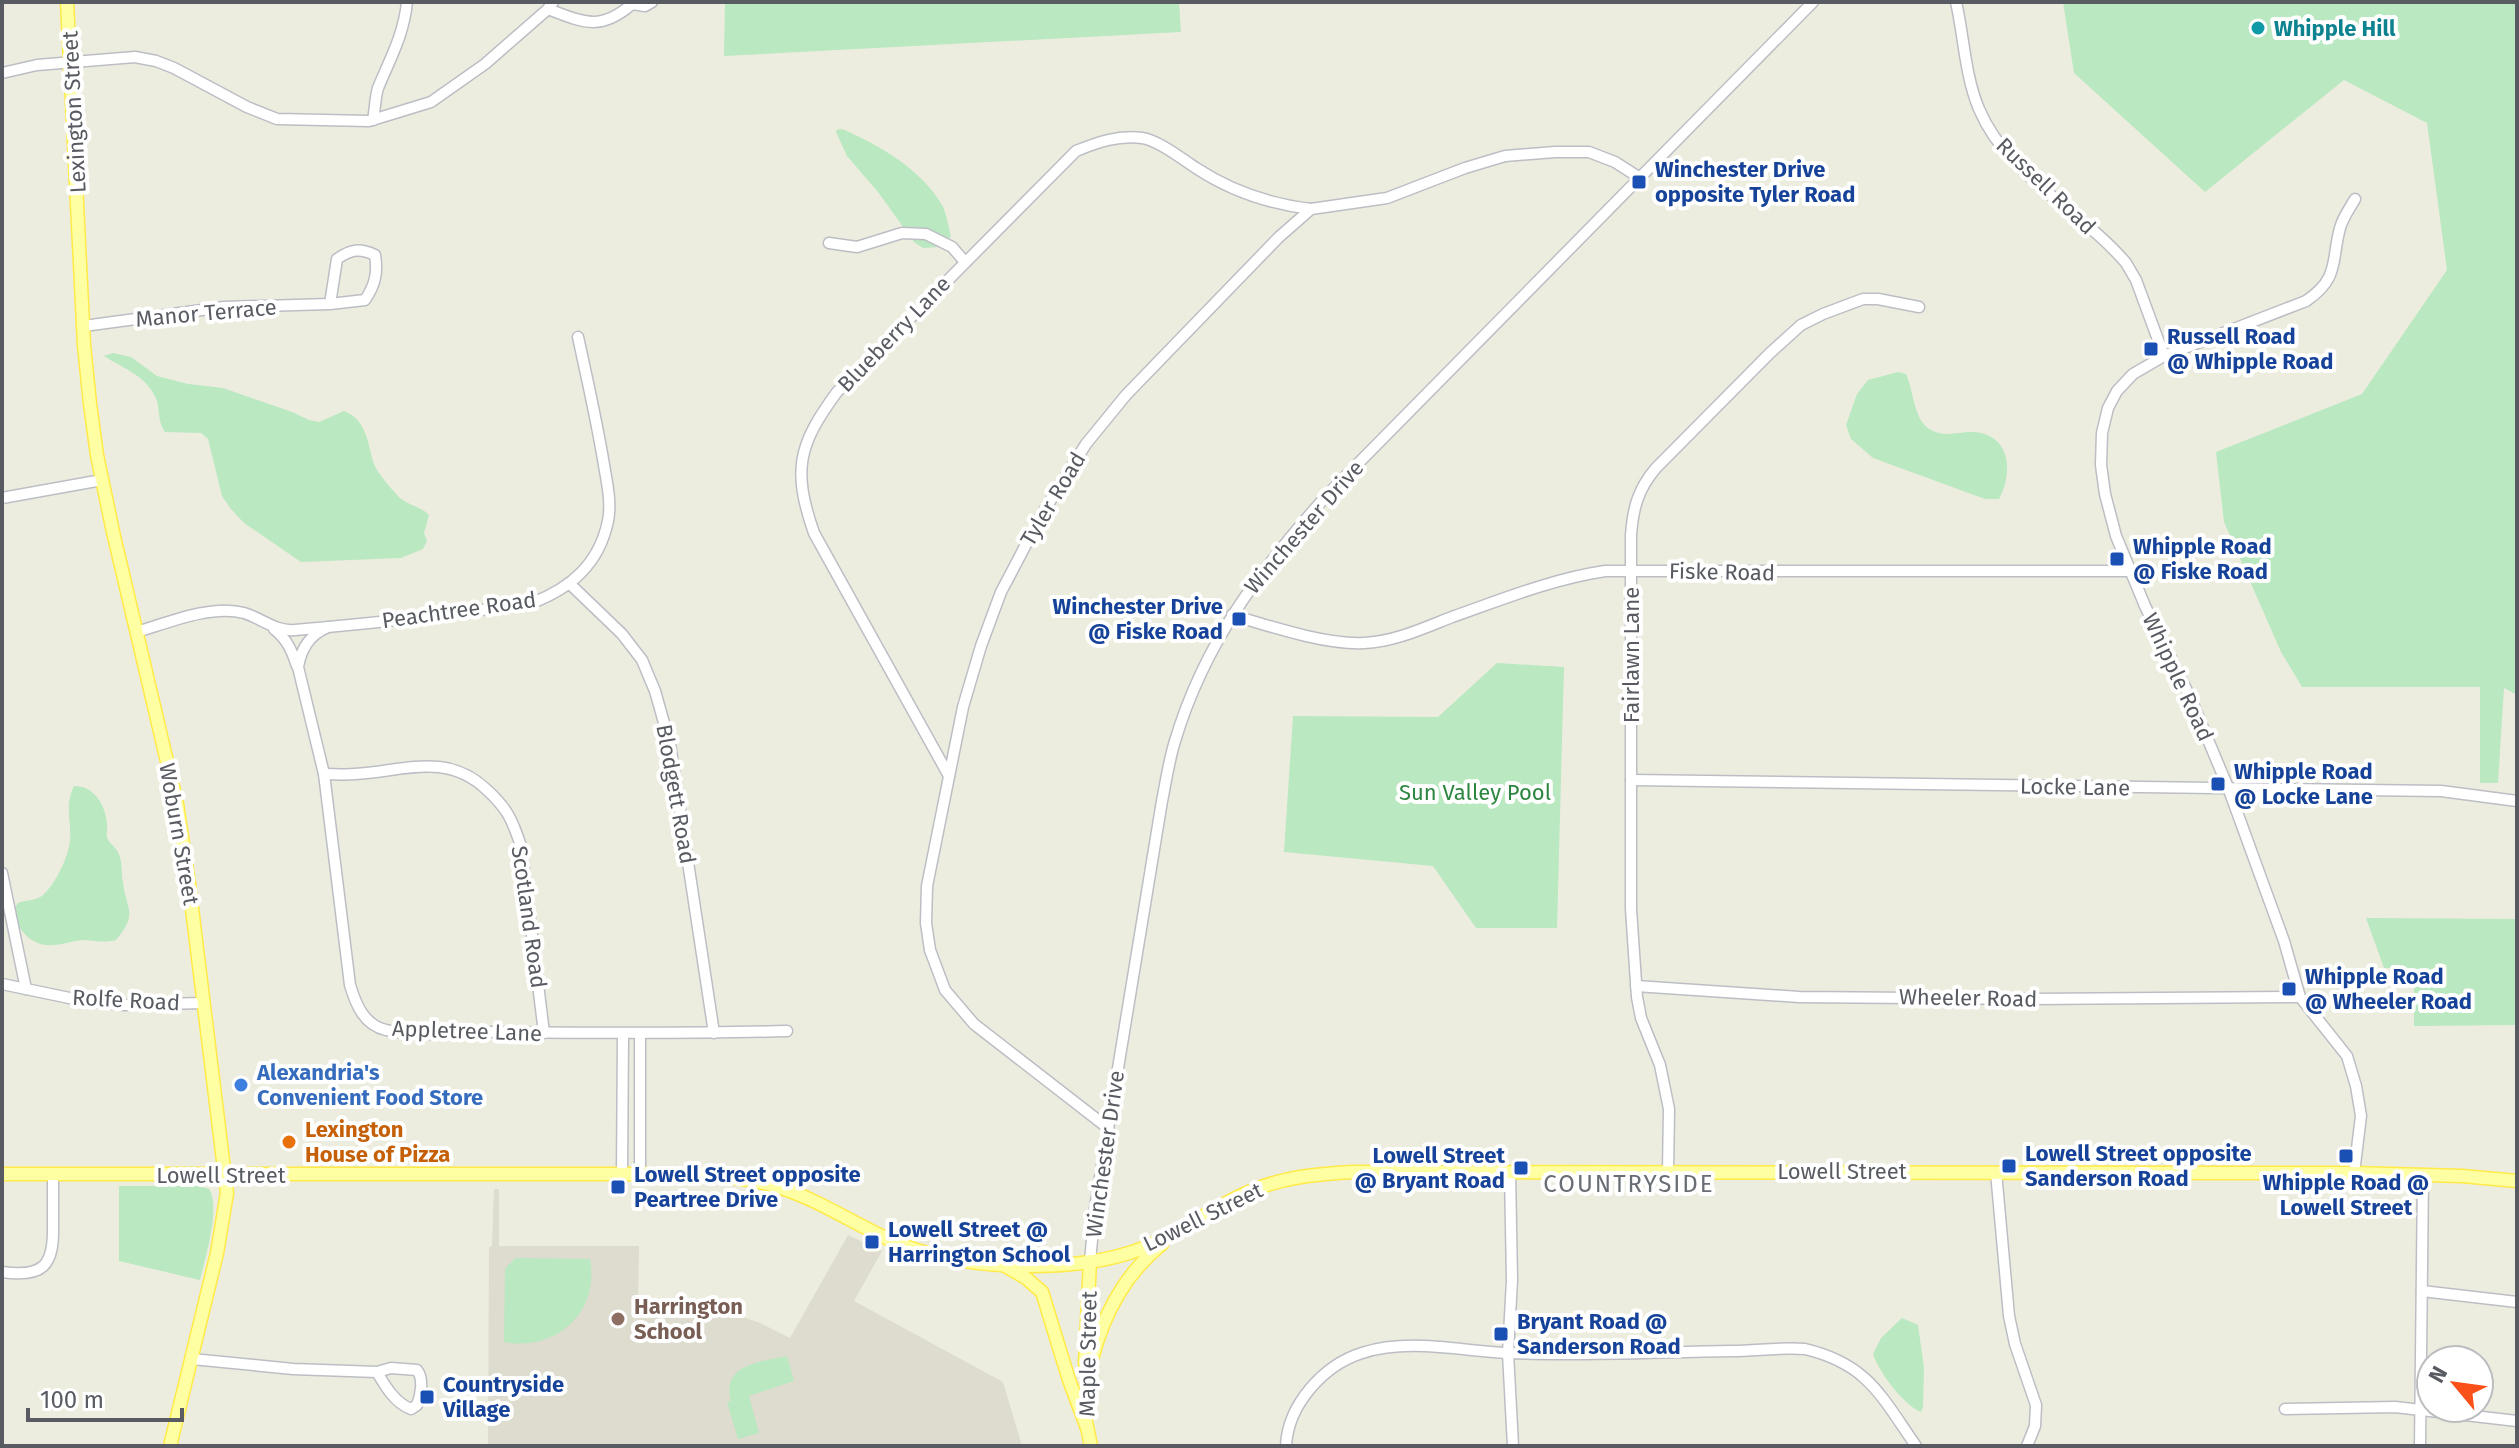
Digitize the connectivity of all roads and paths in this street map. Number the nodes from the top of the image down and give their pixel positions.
1 (67, 2) edge
2 (407, 2) edge
3 (652, 2) edge
4 (1813, 2) edge
5 (1956, 2) edge
6 (632, 3) edge
7 (551, 6) edge
8 (71, 62) junction
9 (2, 73) edge
10 (373, 120) junction
11 (1640, 178) junction
12 (2355, 199) dead end
13 (1311, 209) junction
14 (79, 222) joint
15 (829, 243) dead end
16 (965, 262) junction
17 (330, 304) junction
18 (1919, 307) dead end
19 (84, 326) junction
20 (578, 337) dead end
21 (2164, 356) junction
22 (102, 480) junction
23 (2, 498) edge
24 (1631, 571) junction
25 (2131, 571) junction
26 (571, 585) junction
27 (1232, 615) junction
28 (269, 625) junction
29 (328, 627) junction
30 (137, 632) junction
31 (298, 667) junction
32 (324, 774) junction
33 (949, 776) junction
34 (1631, 780) junction
35 (2229, 790) junction
36 (2517, 801) edge
37 (2, 873) edge
38 (2, 984) edge
39 (1636, 986) junction
40 (26, 989) junction
41 (2300, 997) junction
42 (203, 1003) junction
43 (787, 1031) dead end
44 (544, 1033) junction
45 (714, 1033) junction
46 (640, 1034) junction
47 (623, 1035) junction
48 (1108, 1128) junction
49 (1510, 1172) junction
50 (1668, 1172) junction
51 (1996, 1172) junction
52 (2354, 1173) junction
53 (2, 1174) edge
54 (53, 1174) junction
55 (622, 1174) junction
56 (640, 1174) junction
57 (225, 1175) junction
58 (2423, 1176) junction
59 (2517, 1181) edge
60 (1204, 1215) junction
61 (1090, 1261) junction
62 (1003, 1265) junction
63 (2, 1272) edge
64 (2422, 1291) junction
65 (2517, 1302) edge
66 (2422, 1344) edge
67 (1508, 1353) junction
68 (192, 1359) junction
69 (377, 1372) junction
70 (1084, 1401) junction
71 (2285, 1409) dead end
72 (2415, 1409) edge
73 (2495, 1418) edge
74 (2517, 1421) edge
75 (2421, 1424) edge
76 (1087, 1428) junction
77 (170, 1446) edge
78 (1091, 1446) edge
79 (1286, 1446) edge
80 (1513, 1446) edge
81 (1916, 1446) edge
82 (2028, 1446) edge
83 (2420, 1446) edge

1 - 8 main road, Lexington Street
2 - 10 street
3 - 6 street
4 - 11 street, Winchester Drive
5 - 21 street, Russell Road
6 - 7 street
7 - 10 street
8 - 9 street
8 - 10 street
8 - 14 main road, Lexington Street
11 - 13 street
11 - 27 street, Winchester Drive
12 - 21 street, Whipple Road
13 - 16 street, Blueberry Lane
13 - 33 street, Tyler Road
14 - 19 main road, Woburn Street
15 - 16 street
16 - 33 street, Blueberry Lane
17 - 17 street, Manor Terrace
17 - 19 street, Manor Terrace
18 - 24 street, Fairlawn Lane
19 - 22 main road, Woburn Street
20 - 26 street, Peachtree Road
21 - 25 street, Whipple Road
22 - 23 street
22 - 30 main road, Woburn Street
24 - 25 street, Fiske Road
24 - 27 street, Fiske Road
24 - 34 street, Fairlawn Lane
25 - 35 street, Whipple Road
26 - 29 street, Peachtree Road
26 - 45 street, Blodgett Road
27 - 48 street, Winchester Drive
28 - 29 street, Peachtree Road
28 - 30 street, Peachtree Road
28 - 31 street, Appletree Lane
29 - 31 street
30 - 42 main road, Woburn Street
31 - 32 street, Appletree Lane
32 - 44 street, Scotland Road
32 - 44 street, Appletree Lane
33 - 48 street, Tyler Road
34 - 35 street, Locke Lane
34 - 39 street, Fairlawn Lane
35 - 36 street, Locke Lane
35 - 41 street, Whipple Road
37 - 40 street
38 - 40 street, Rolfe Road
39 - 41 street, Wheeler Road
39 - 50 street, Fairlawn Lane
40 - 42 street, Rolfe Road
41 - 52 street, Whipple Road
42 - 57 main road, Woburn Street
43 - 45 street, Appletree Lane
44 - 47 street, Appletree Lane
45 - 46 street, Appletree Lane
46 - 47 street, Appletree Lane
46 - 56 street
47 - 55 street
48 - 61 street, Winchester Drive
49 - 50 main road, Lowell Street
49 - 60 main road, Lowell Street
49 - 67 street
50 - 51 main road, Lowell Street
51 - 52 main road, Lowell Street
51 - 82 street
52 - 58 main road, Lowell Street
53 - 54 main road, Lowell Street
54 - 57 main road, Lowell Street
54 - 63 street
55 - 56 main road, Lowell Street
55 - 57 main road, Lowell Street
56 - 62 main road, Lowell Street
57 - 68 main road, Woburn Street
58 - 59 main road, Lowell Street
58 - 64 street
60 - 61 main road, Lowell Street
60 - 70 main road
61 - 62 main road, Lowell Street
61 - 70 main road, Maple Street
62 - 76 main road
64 - 65 street
64 - 66 street
67 - 79 street
67 - 80 street
67 - 81 street
68 - 69 street
68 - 77 main road, Woburn Street
69 - 69 street
70 - 76 main road, Maple Street
71 - 72 street
73 - 74 street
75 - 83 street
76 - 78 main road, Maple Street

